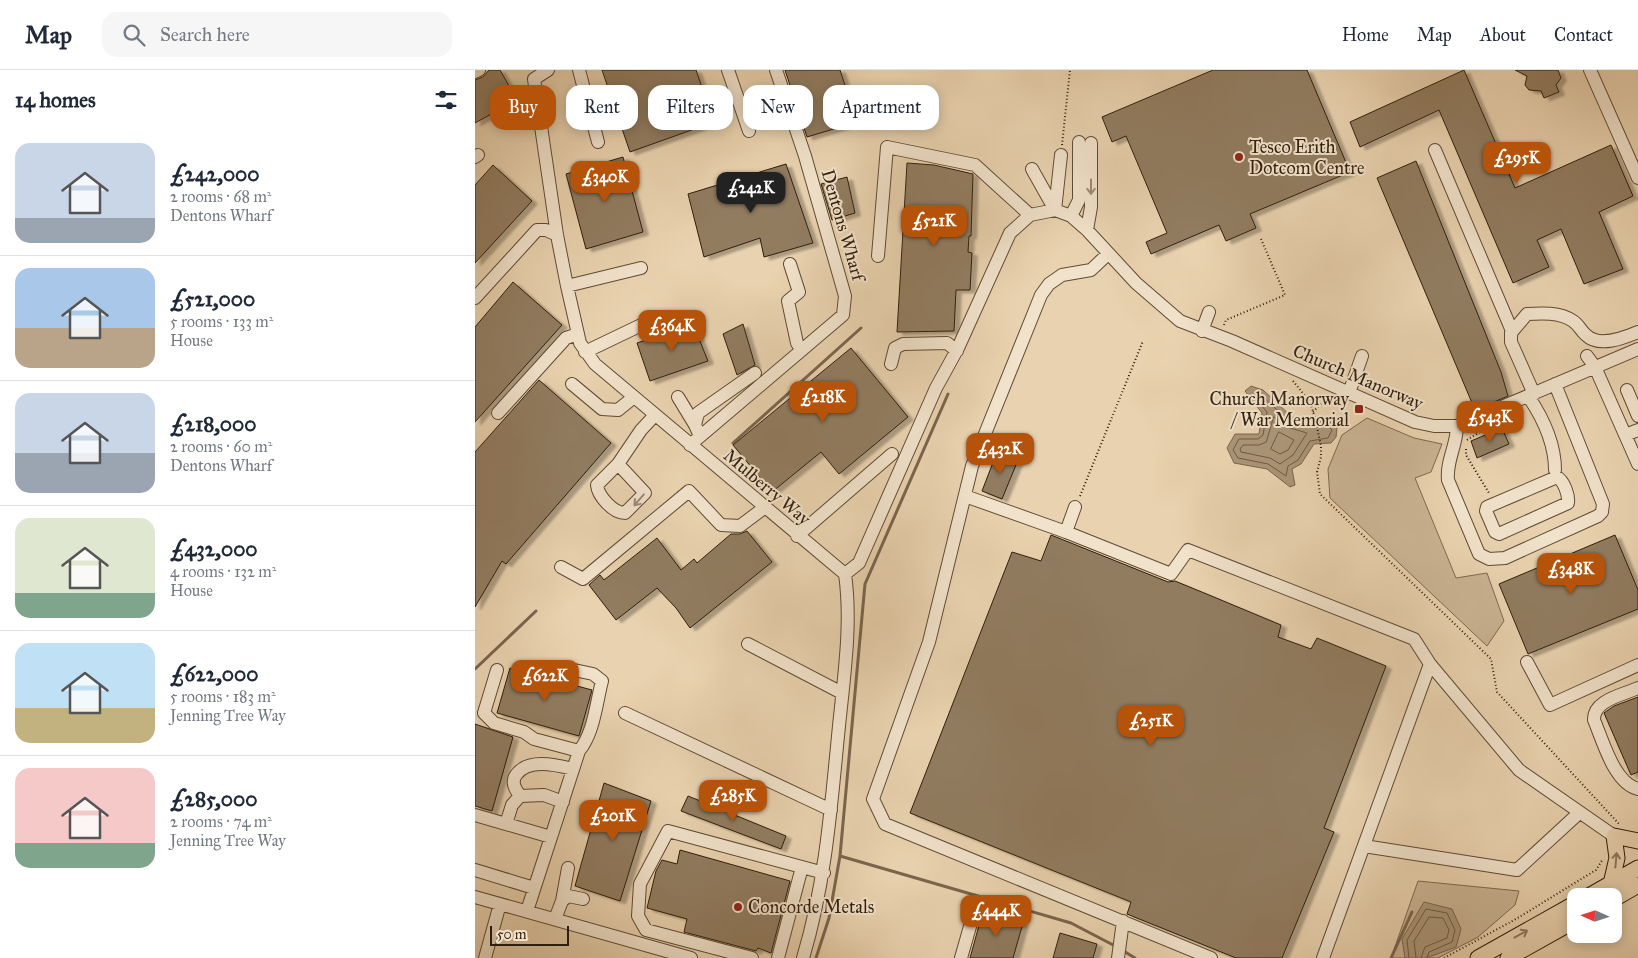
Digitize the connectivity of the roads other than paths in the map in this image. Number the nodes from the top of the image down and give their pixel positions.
1 (479, 70) edge
2 (548, 70) edge
3 (579, 70) edge
4 (728, 70) edge
5 (776, 70) edge
6 (1590, 70) edge
7 (475, 72) edge
8 (749, 131) dead end
9 (598, 142) dead end
10 (1435, 150) dead end
11 (1061, 155) road end
12 (1032, 169) dead end
13 (1638, 178) edge
14 (1055, 210) junction
15 (1030, 216) junction
16 (1071, 216) junction
17 (1087, 230) junction
18 (557, 234) junction
19 (1108, 254) junction
20 (878, 256) dead end
21 (790, 264) dead end
22 (641, 268) dead end
23 (567, 286) junction
24 (475, 298) edge
25 (1209, 312) dead end
26 (657, 317) dead end
27 (1202, 331) junction
28 (1512, 331) junction
29 (1638, 332) edge
30 (578, 334) junction
31 (1638, 349) edge
32 (802, 350) junction
33 (957, 351) junction
34 (585, 352) junction
35 (1361, 356) dead end
36 (1587, 356) dead end
37 (891, 364) dead end
38 (1595, 367) junction
39 (755, 373) dead end
40 (572, 384) dead end
41 (1555, 384) junction
42 (1627, 390) dead end
43 (1349, 393) junction
44 (1531, 395) junction
45 (634, 397) junction
46 (678, 397) dead end
47 (497, 413) dead end
48 (655, 415) junction
49 (1638, 416) edge
50 (1457, 426) junction
51 (1638, 430) edge
52 (695, 435) junction
53 (1625, 436) junction
54 (892, 454) dead end
55 (618, 464) dead end
56 (1638, 464) edge
57 (1556, 474) junction
58 (965, 496) junction
59 (1075, 507) road end
60 (764, 508) junction
61 (1066, 532) junction
62 (797, 536) junction
63 (561, 567) dead end
64 (845, 574) junction
65 (748, 644) dead end
66 (1527, 662) dead end
67 (1430, 664) junction
68 (1638, 665) edge
69 (559, 667) dead end
70 (497, 670) dead end
71 (1638, 688) edge
72 (842, 692) junction
73 (625, 713) dead end
74 (579, 751) junction
75 (573, 769) junction
76 (1638, 789) edge
77 (520, 796) junction
78 (563, 802) junction
79 (831, 810) junction
80 (1579, 813) junction
81 (475, 815) edge
82 (506, 824) junction
83 (1617, 832) junction
84 (551, 837) junction
85 (1638, 840) edge
86 (1363, 846) junction
87 (568, 868) dead end
88 (802, 868) junction
89 (1638, 868) edge
90 (475, 870) edge
91 (824, 873) junction
92 (1611, 884) junction
93 (1638, 885) edge
94 (534, 888) junction
95 (1604, 888) edge
96 (1623, 894) edge
97 (475, 897) edge
98 (583, 899) dead end
99 (561, 900) junction
100 (499, 904) junction
101 (1567, 908) edge
102 (527, 911) junction
103 (555, 919) junction
104 (971, 922) dead end
105 (1123, 922) junction
106 (1567, 925) edge
107 (485, 958) edge
108 (691, 958) edge
109 (752, 958) edge
110 (778, 958) edge
111 (803, 958) edge
112 (961, 958) edge
113 (1118, 958) edge
114 (1211, 958) edge
115 (1323, 958) edge
116 (1478, 958) edge
117 (1508, 958) edge

1 - 7 street
2 - 18 street, Mulberry Way
3 - 9 street
4 - 8 street
5 - 32 street, Dentons Wharf
6 - 13 street
10 - 28 street
11 - 14 street
12 - 14 street
14 - 15 street
14 - 16 street
15 - 20 street
15 - 33 street
16 - 17 street, Church Manorway
16 -> 17 street
17 - 19 street, Church Manorway
18 - 23 street, Mulberry Way
18 - 24 street
19 - 27 street, Church Manorway
19 - 58 street
21 - 32 street
22 - 23 street
23 - 30 street, Mulberry Way
25 - 27 street
26 - 34 street
27 - 43 street, Church Manorway
28 - 29 street
28 - 44 street
30 - 34 street, Mulberry Way
30 - 47 street
31 - 38 street, Church Manorway
32 - 52 street, Dentons Wharf
33 - 37 street
33 - 64 street
34 - 45 street, Mulberry Way
35 - 43 street
36 - 38 street
38 - 41 street, Church Manorway
38 - 53 street
39 - 52 street
40 - 45 street
41 - 44 street, Church Manorway
41 - 50 street
42 - 49 street
43 - 50 street, Church Manorway
44 - 50 street, Church Manorway
44 - 57 street
45 - 48 street, Mulberry Way
46 - 52 street
48 - 52 street, Mulberry Way
48 - 55 street
51 - 53 street
52 - 60 street, Mulberry Way
53 - 56 street
54 - 62 street
57 - 57 street
58 - 61 street
58 - 105 street
59 - 61 street
60 - 62 street, Mulberry Way
60 - 63 street
61 - 67 street
62 - 64 street, Mulberry Way
64 - 72 street
65 - 72 street
66 - 68 street
67 - 80 street
67 - 86 street
69 - 74 street
70 - 74 street
71 - 76 street
72 - 79 street
73 - 79 street
74 - 75 street
75 - 77 street
75 - 78 street
77 - 78 street
77 - 82 street
78 - 84 street
79 - 91 street
80 - 83 street
80 - 86 street
81 - 82 street
82 - 84 street
83 - 85 main road
92 -> 83 main road
84 - 94 street
86 - 115 street
87 - 99 street
88 - 91 street
88 - 109 street
88 - 110 street
89 - 92 main road
90 - 94 street
91 - 111 street
92 - 95 main road
93 - 96 main road
94 - 102 street
97 - 100 street
98 - 99 street
99 - 103 street
100 - 102 street
100 - 107 street
116 -> 101 main road
102 - 103 street
103 - 108 street
104 - 112 street
105 - 113 street
105 - 114 street
106 - 117 main road

